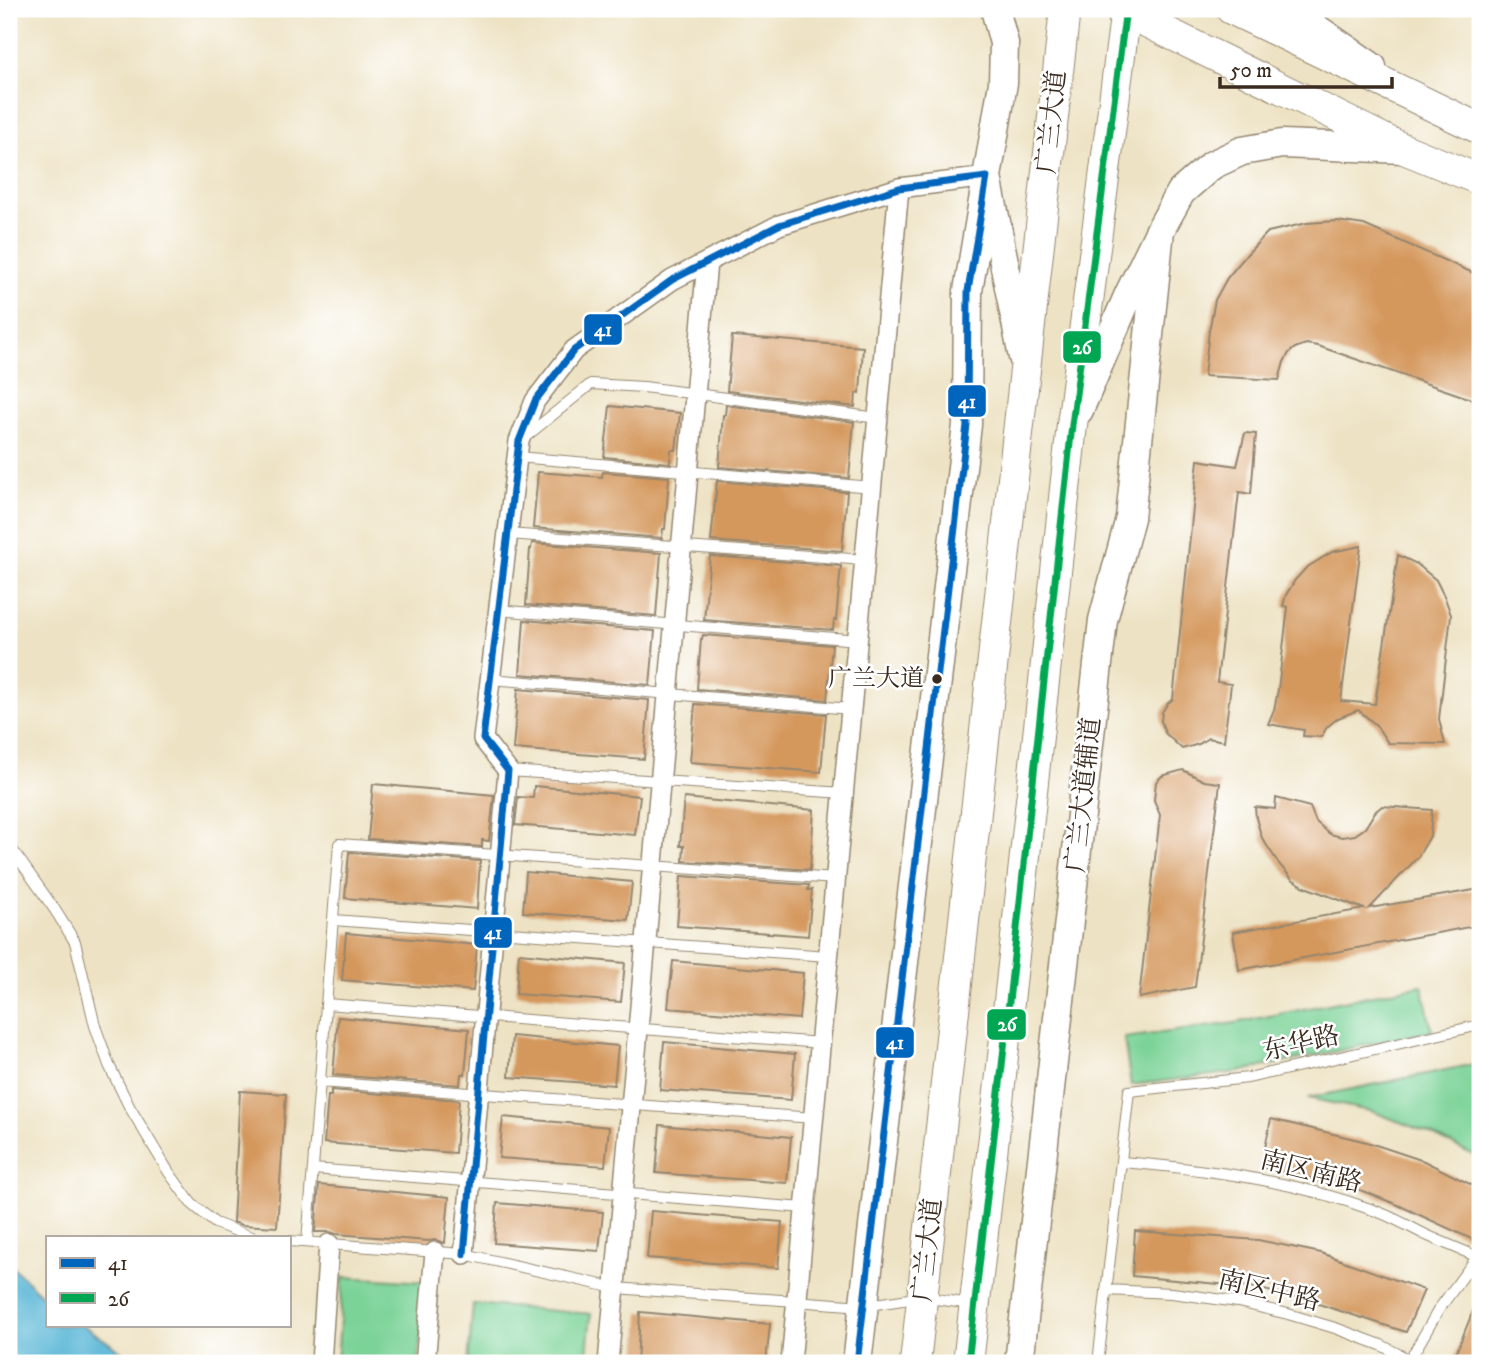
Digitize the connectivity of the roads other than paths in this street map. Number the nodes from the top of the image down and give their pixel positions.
1 (995, 9) edge
2 (1065, 9) edge
3 (1231, 9) edge
4 (1288, 9) edge
5 (1124, 10) edge
6 (1418, 99) junction
7 (1480, 129) edge
8 (1404, 149) junction
9 (986, 177) junction
10 (1480, 180) edge
11 (899, 188) junction
12 (1160, 230) junction
13 (707, 262) junction
14 (1024, 364) junction
15 (695, 394) junction
16 (878, 418) junction
17 (1072, 425) junction
18 (518, 449) junction
19 (688, 472) junction
20 (872, 487) junction
21 (508, 534) junction
22 (681, 547) junction
23 (865, 560) junction
24 (498, 610) junction
25 (674, 624) junction
26 (858, 640) junction
27 (490, 679) junction
28 (668, 693) junction
29 (851, 709) junction
30 (508, 771) junction
31 (661, 781) junction
32 (844, 793) junction
33 (9, 845) edge
34 (500, 855) junction
35 (653, 866) junction
36 (836, 879) junction
37 (333, 920) junction
38 (493, 932) junction
39 (646, 943) junction
40 (828, 956) junction
41 (326, 1003) junction
42 (485, 1016) junction
43 (1480, 1025) edge
44 (638, 1028) junction
45 (821, 1042) junction
46 (320, 1082) junction
47 (478, 1094) junction
48 (631, 1104) junction
49 (814, 1118) junction
50 (1121, 1162) junction
51 (313, 1169) junction
52 (471, 1181) junction
53 (624, 1193) junction
54 (806, 1208) junction
55 (249, 1236) edge
56 (290, 1241) edge
57 (307, 1242) junction
58 (329, 1244) junction
59 (435, 1252) junction
60 (464, 1254) junction
61 (1480, 1256) edge
62 (615, 1288) junction
63 (1106, 1290) junction
64 (922, 1297) junction
65 (797, 1301) junction
66 (975, 1304) junction
67 (863, 1306) junction
68 (1411, 1362) edge
69 (321, 1363) edge
70 (425, 1363) edge
71 (608, 1363) edge
72 (791, 1363) edge
73 (856, 1363) edge
74 (915, 1363) edge
75 (968, 1363) edge
76 (1019, 1363) edge
77 (1098, 1363) edge

1 - 9 main road
2 - 14 main road, 广兰大道
3 - 6 main road
4 - 6 main road
5 - 8 main road
5 - 17 main road, 广兰大道
6 - 7 main road
8 - 10 main road
8 - 12 main road
9 - 11 street
9 - 14 main road
9 - 67 main road
11 - 13 street
11 - 16 street
12 - 17 main road
12 - 76 main road, 广兰大道辅道
13 - 15 street
13 - 18 street
14 - 64 main road, 广兰大道
15 - 16 lane
15 - 18 lane
15 - 19 street
16 - 20 street
17 - 66 main road, 广兰大道
18 - 19 lane
18 - 21 street
19 - 20 lane
19 - 22 street
20 - 23 street
21 - 22 lane
21 - 24 street
22 - 23 lane
22 - 25 street
23 - 26 street
24 - 25 lane
24 - 27 street
25 - 26 lane
25 - 28 street
26 - 29 street
27 - 28 lane
27 - 30 street
28 - 29 lane
28 - 31 street
29 - 32 street
30 - 31 lane
30 - 34 street
31 - 32 lane
31 - 35 street
32 - 36 street
33 - 55 lane
34 - 35 lane
34 - 37 lane
34 - 38 street
35 - 36 lane
35 - 39 street
36 - 40 street
37 - 38 lane
37 - 41 lane
38 - 39 lane
38 - 42 street
39 - 40 lane
39 - 44 street
40 - 45 street
41 - 42 lane
41 - 46 lane
42 - 44 lane
42 - 47 street
43 - 50 lane, 东华路
44 - 45 lane
44 - 48 street
45 - 49 street
46 - 47 lane
46 - 51 lane
47 - 48 lane
47 - 52 street
48 - 49 lane
48 - 53 street
49 - 54 street
50 - 61 lane, 南区南路
50 - 63 lane
51 - 52 lane
51 - 57 lane
52 - 53 lane
52 - 60 street
53 - 54 lane
53 - 62 street
54 - 65 street
56 - 57 lane
57 - 58 lane
58 - 59 lane
58 - 69 street
59 - 60 lane
59 - 70 street
60 - 62 lane
61 - 68 lane
62 - 65 lane
62 - 71 street
63 - 68 lane, 南区中路
63 - 77 lane
64 - 66 lane
64 - 67 lane
64 - 74 main road, 广兰大道
65 - 67 lane
65 - 72 street
66 - 75 main road, 广兰大道
67 - 73 main road

